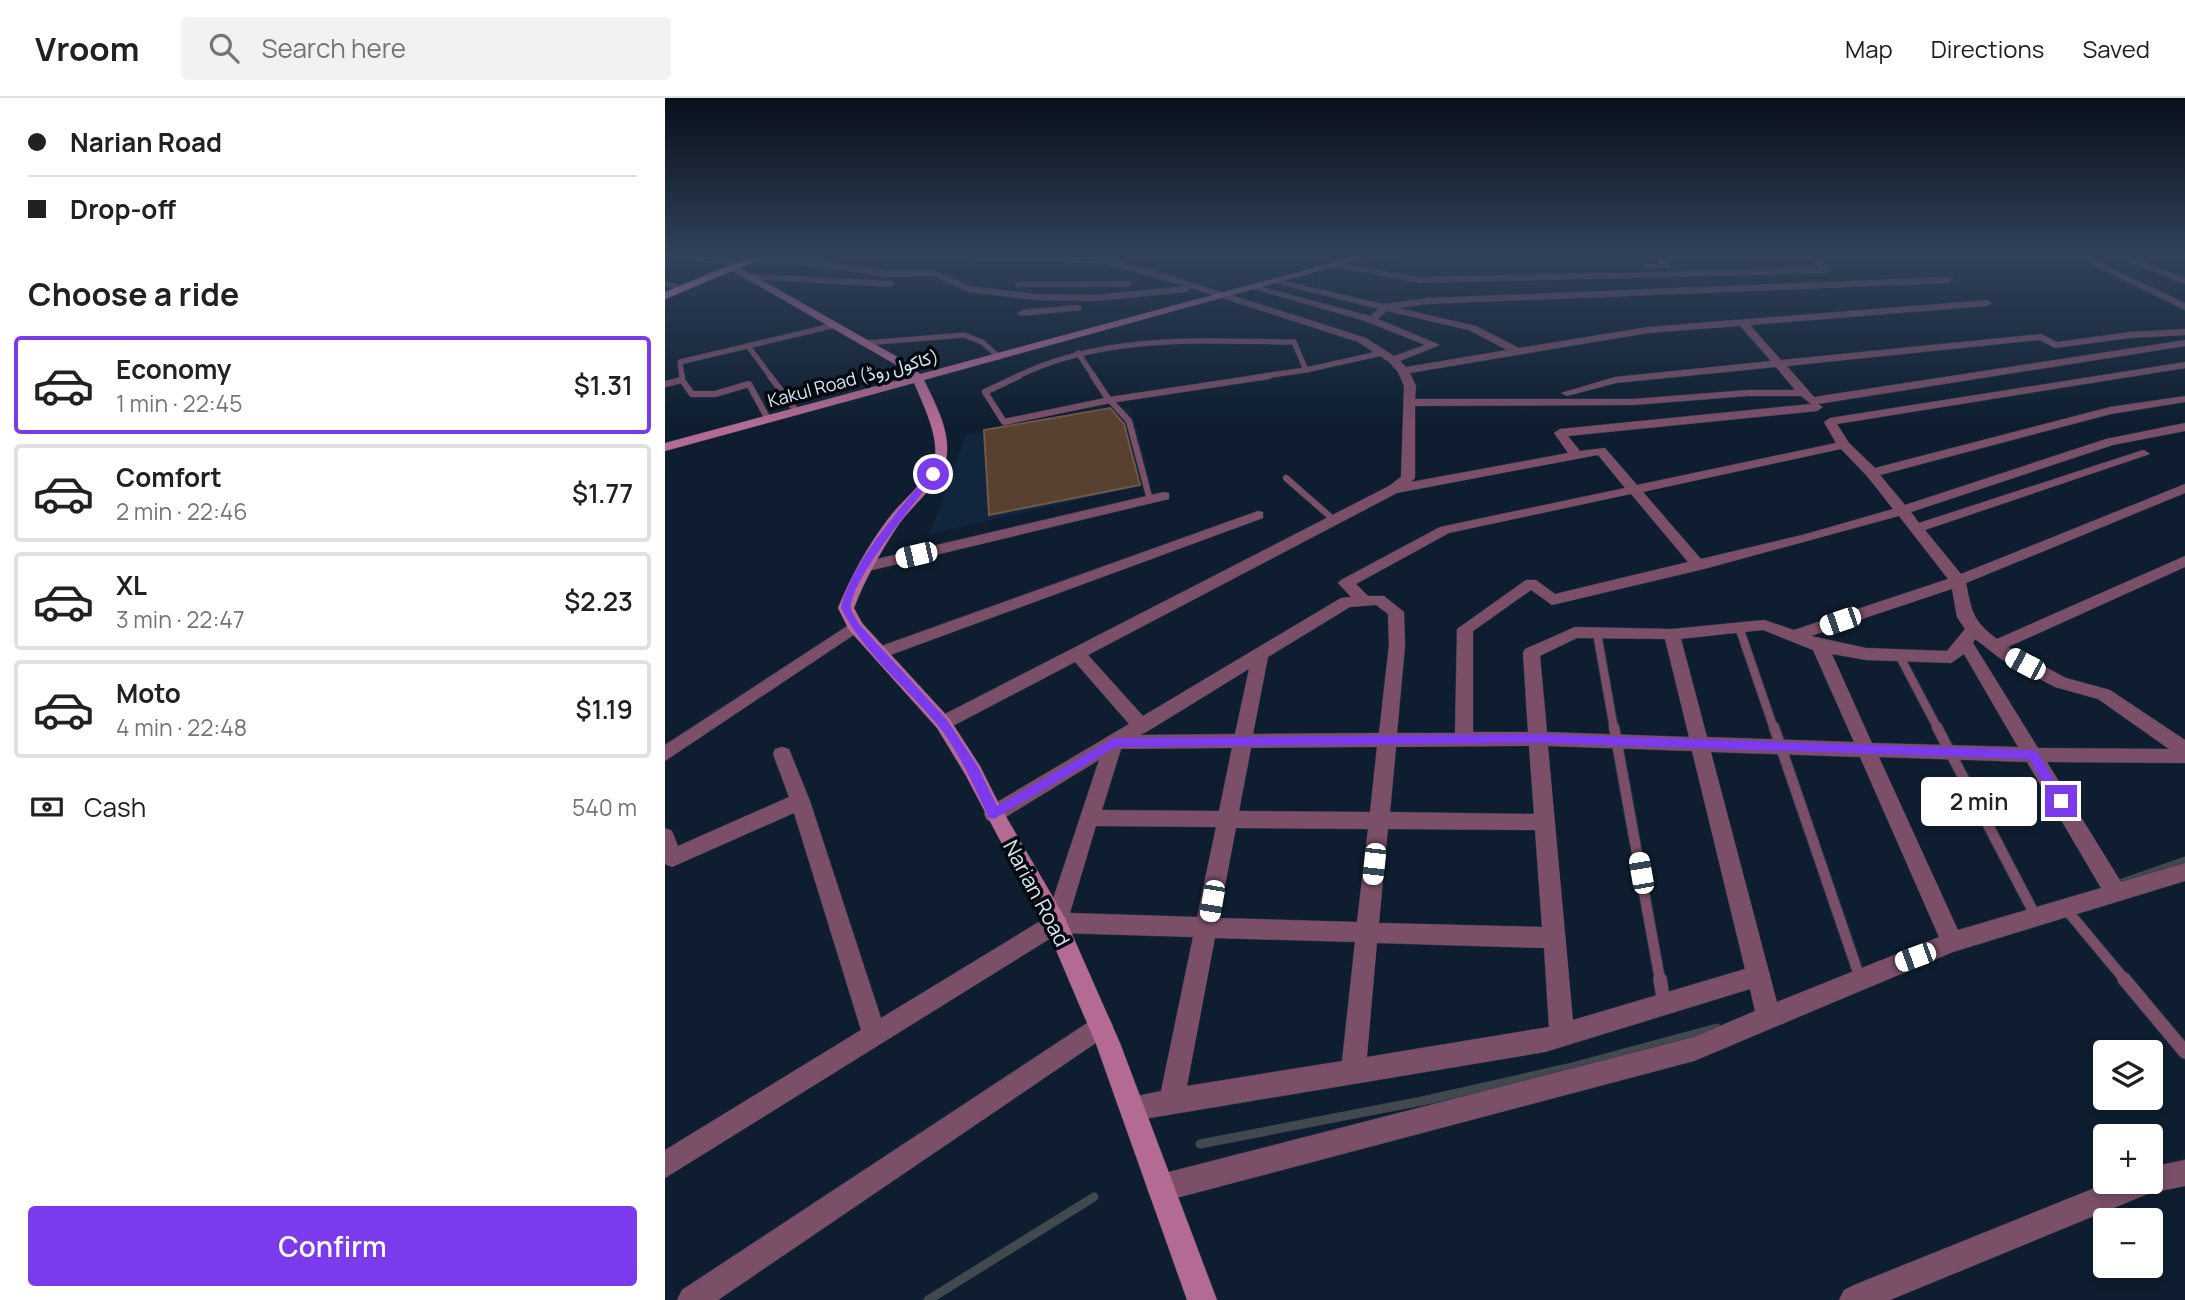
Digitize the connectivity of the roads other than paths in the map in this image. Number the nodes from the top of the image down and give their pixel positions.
1 (812, 311) edge
2 (1042, 311) edge
3 (1168, 311) edge
4 (1267, 311) edge
5 (1339, 311) edge
6 (1382, 311) edge
7 (1394, 311) edge
8 (1893, 311) edge
9 (1022, 313) dead end
10 (1372, 320) junction
11 (1744, 324) junction
12 (836, 325) junction
13 (2185, 332) edge
14 (866, 343) junction
15 (2185, 343) edge
16 (748, 346) junction
17 (1516, 351) junction
18 (1078, 353) junction
19 (999, 357) junction
20 (1393, 361) junction
21 (1780, 365) junction
22 (2185, 365) edge
23 (1306, 370) junction
24 (918, 379) junction
25 (682, 380) junction
26 (665, 384) edge
27 (1567, 393) dead end
28 (2185, 399) edge
29 (1110, 400) junction
30 (1811, 401) junction
31 (1410, 403) junction
32 (797, 412) junction
33 (768, 419) junction
34 (1830, 422) junction
35 (2185, 427) edge
36 (1844, 445) junction
37 (665, 447) edge
38 (2144, 454) dead end
39 (1576, 455) junction
40 (1872, 473) junction
41 (1286, 478) dead end
42 (2185, 488) edge
43 (1394, 489) junction
44 (1634, 490) junction
45 (1157, 498) joint
46 (1902, 510) junction
47 (1258, 515) dead end
48 (1334, 520) junction
49 (1917, 528) junction
50 (2185, 561) edge
51 (1699, 566) junction
52 (864, 567) junction
53 (1958, 581) junction
54 (1363, 600) junction
55 (855, 625) junction
56 (1739, 627) junction
57 (1597, 633) junction
58 (1672, 634) junction
59 (1794, 636) junction
60 (1969, 636) junction
61 (1820, 646) junction
62 (1995, 646) junction
63 (880, 653) junction
64 (1076, 653) junction
65 (1260, 655) junction
66 (1899, 655) junction
67 (943, 723) junction
68 (1142, 726) junction
69 (1538, 739) junction
70 (1464, 740) junction
71 (1387, 741) junction
72 (1617, 741) junction
73 (1114, 742) junction
74 (1242, 742) junction
75 (1699, 743) junction
76 (1780, 746) junction
77 (2183, 747) edge
78 (1868, 749) junction
79 (1949, 752) junction
80 (665, 754) edge
81 (782, 754) dead end
82 (2033, 755) junction
83 (800, 801) junction
84 (994, 814) junction
85 (1089, 818) junction
86 (1226, 818) junction
87 (1379, 818) junction
88 (1546, 822) junction
89 (665, 837) edge
90 (2185, 872) edge
91 (2116, 893) junction
92 (2065, 908) junction
93 (2036, 917) junction
94 (1056, 923) junction
95 (1207, 928) junction
96 (1367, 932) junction
97 (1554, 938) junction
98 (1952, 942) junction
99 (1758, 976) junction
100 (1860, 978) junction
101 (1665, 1004) junction
102 (1769, 1018) junction
103 (1101, 1026) junction
104 (875, 1035) junction
105 (1562, 1035) junction
106 (2185, 1052) edge
107 (1353, 1071) junction
108 (1171, 1102) junction
109 (1132, 1108) junction
110 (665, 1165) edge
111 (2185, 1172) edge
112 (2163, 1177) edge
113 (1161, 1188) junction
114 (2116, 1194) edge
115 (692, 1300) edge
116 (1202, 1300) edge
117 (1854, 1300) edge

1 - 12 main road
2 - 9 street
3 - 19 main road, Kakul Road (کاکول روڈ)
4 - 20 street
5 - 10 street
6 - 10 street
7 - 17 street
8 - 11 street
10 - 20 street
11 - 17 street
11 - 21 street
12 - 14 main road
12 - 16 lane
13 - 21 street
14 - 19 lane
14 - 24 main road
15 - 30 street
16 - 25 lane
16 - 32 lane
17 - 20 street
18 - 23 lane
18 - 29 lane
18 - 29 lane
19 - 24 main road, Kakul Road (کاکول روڈ)
20 - 23 lane
20 - 31 street
21 - 27 street
21 - 30 street
22 - 34 street
23 - 29 lane
24 - 32 main road, Kakul Road (کاکول روڈ)
24 - 52 main road
25 - 26 lane
25 - 33 lane
28 - 40 street
29 - 45 lane
30 - 31 street
30 - 34 street
30 - 39 street
31 - 43 street
32 - 33 main road, Kakul Road (کاکول روڈ)
33 - 37 main road, Kakul Road (کاکول روڈ)
34 - 36 street
35 - 46 street
36 - 40 street
36 - 44 street
38 - 49 street
39 - 43 street
39 - 44 street
40 - 46 street
41 - 48 lane
42 - 53 street
43 - 48 street
44 - 51 street
44 - 54 street
45 - 52 street
46 - 49 street
46 - 51 street
47 - 63 street
48 - 64 street
49 - 53 street
50 - 62 street
51 - 70 street
52 - 55 main road
53 - 59 street
53 - 60 street
54 - 65 street
54 - 71 street
55 - 63 main road, Narian Road
55 - 80 street
56 - 58 street
56 - 59 street
56 - 76 lane
57 - 58 street
57 - 69 street
57 - 72 lane
58 - 75 street
59 - 61 street
60 - 62 street
60 - 66 street
60 - 82 street
61 - 66 street
61 - 78 street
62 - 77 street
63 - 67 main road, Narian Road
64 - 67 street
64 - 68 street
65 - 68 street
65 - 74 street
66 - 79 lane
67 - 84 main road, Narian Road
68 - 73 street
69 - 70 street
69 - 72 street
69 - 88 street
70 - 71 street
71 - 74 street
71 - 87 street
72 - 75 street
72 - 101 lane
73 - 74 street
73 - 84 street
73 - 85 street
74 - 86 street
75 - 76 street
75 - 99 street
76 - 78 street
76 - 100 lane
77 - 82 street
78 - 79 street
78 - 98 street
79 - 82 street
79 - 93 lane
81 - 83 street
82 - 91 street
83 - 89 street
83 - 104 street
84 - 94 main road, Narian Road
85 - 86 street
85 - 94 street
86 - 87 street
86 - 95 street
87 - 88 street
87 - 96 street
88 - 97 street
90 - 91 street
91 - 92 street
92 - 93 street
92 - 106 lane
93 - 98 street
94 - 95 street
94 - 103 main road, Narian Road
94 - 104 street
95 - 96 street
95 - 108 street
96 - 97 street
96 - 107 street
97 - 105 street
98 - 100 street
99 - 101 street
99 - 102 street
100 - 102 street
101 - 105 street
102 - 113 street
103 - 109 main road, Narian Road
103 - 115 street
104 - 110 street
105 - 107 street
107 - 108 street
108 - 109 street
109 - 113 main road, Narian Road
111 - 112 street
113 - 116 main road, Narian Road
114 - 117 street

